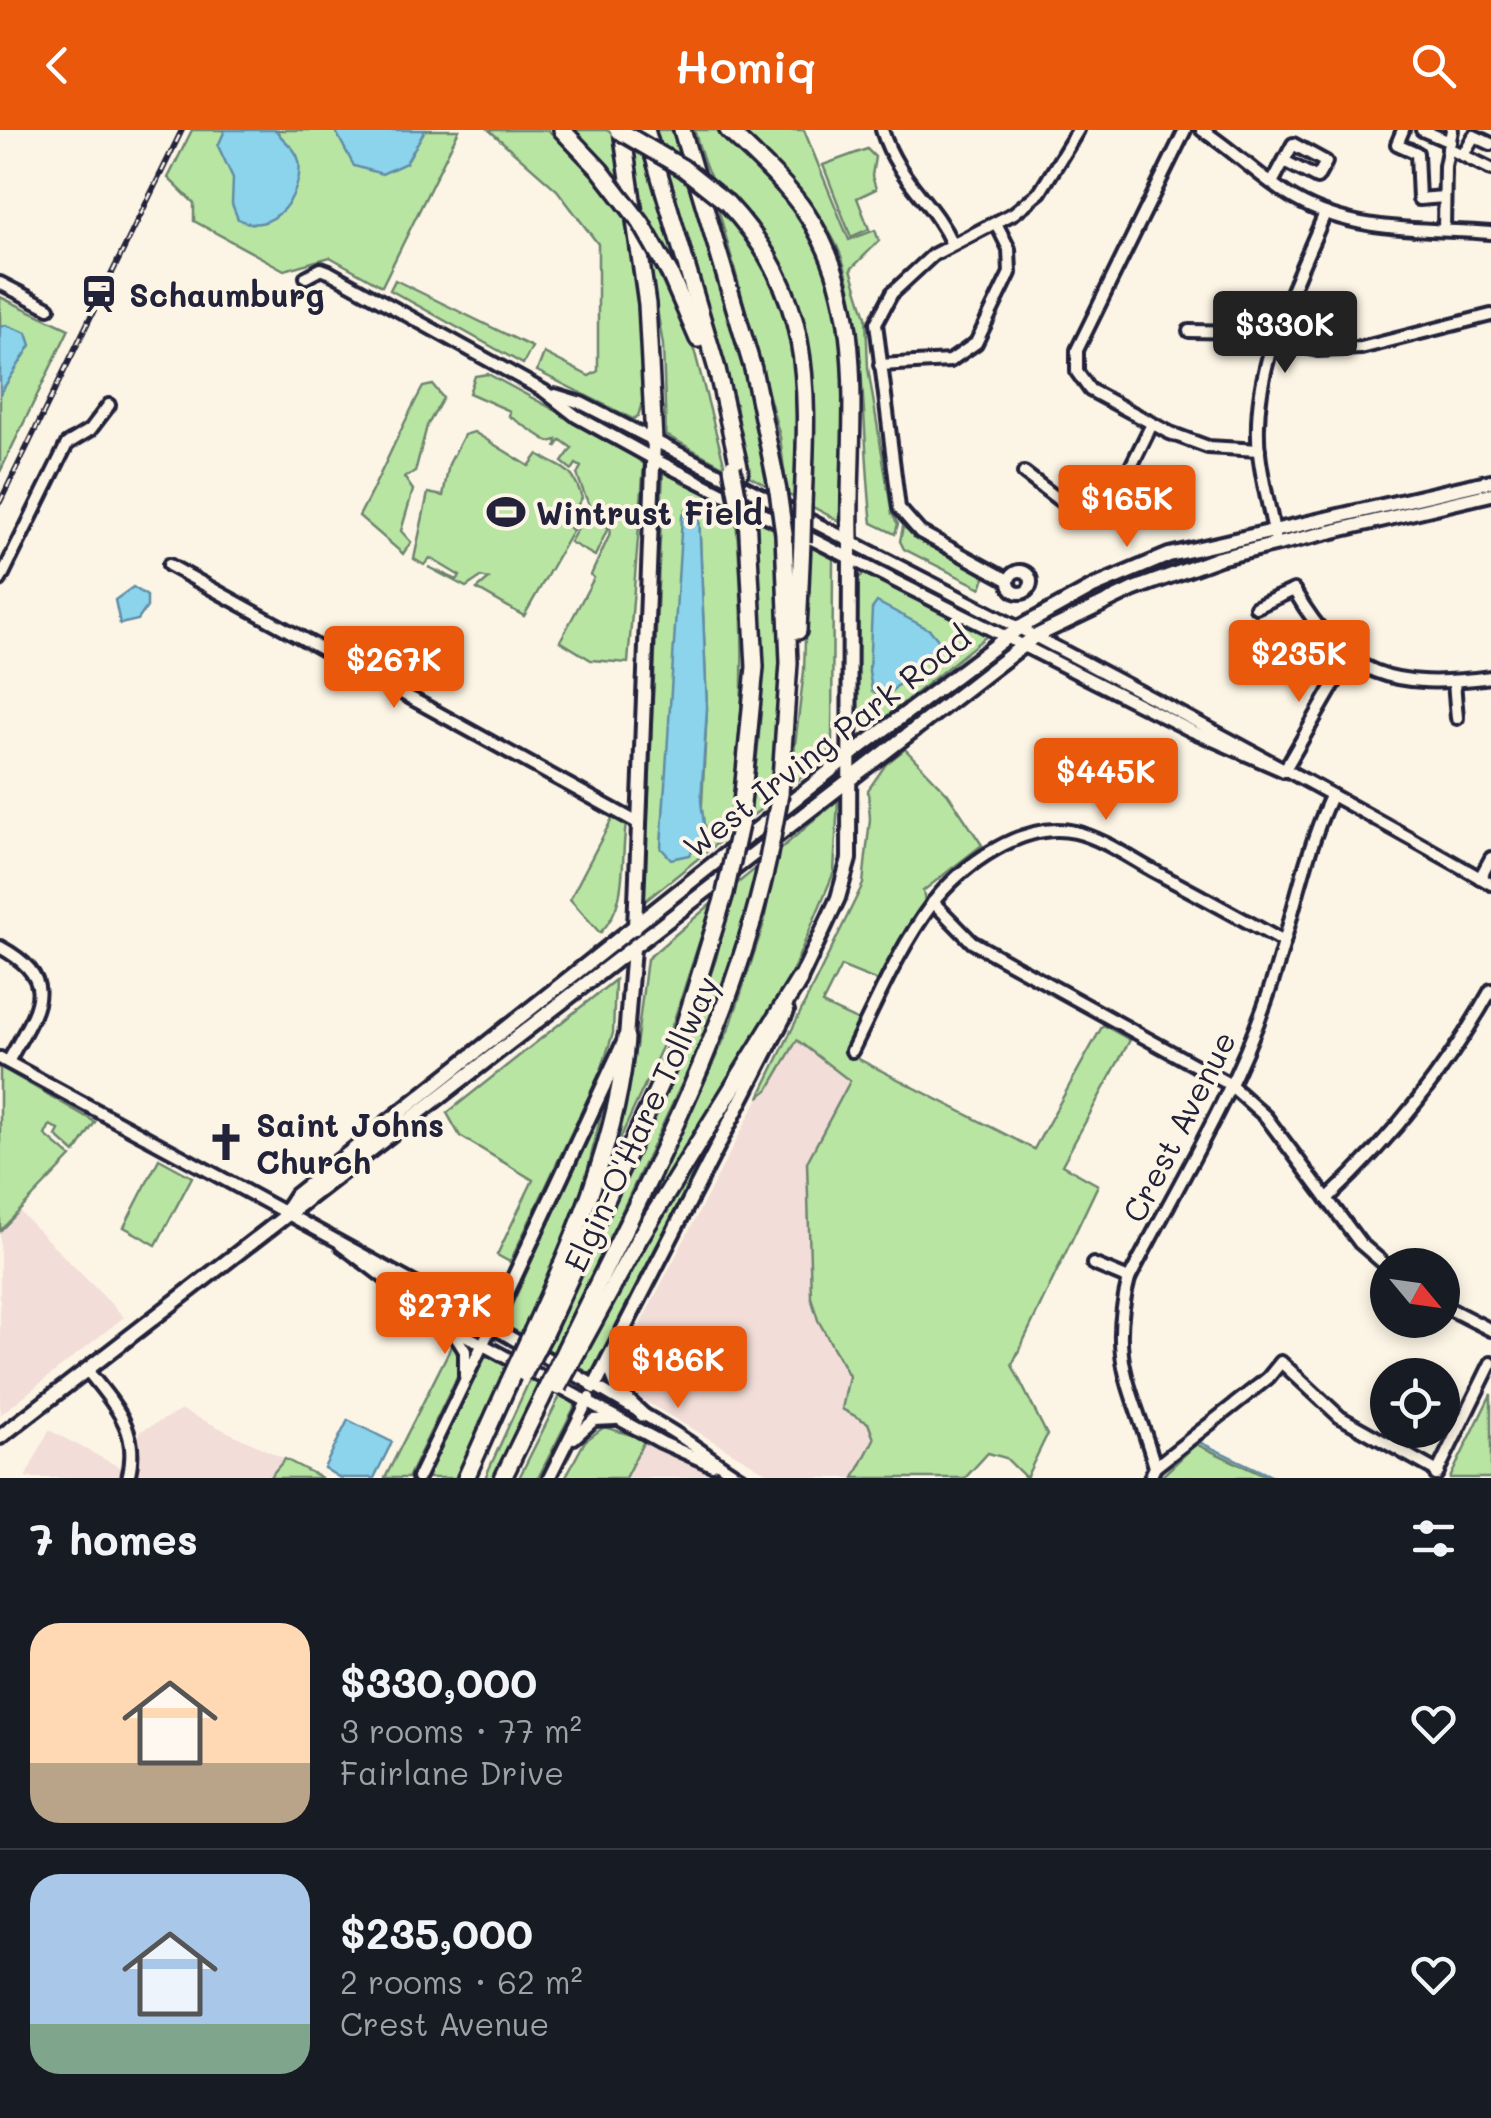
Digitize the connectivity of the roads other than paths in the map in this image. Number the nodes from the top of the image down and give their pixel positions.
1 (562, 130) edge
2 (620, 130) edge
3 (646, 130) edge
4 (682, 130) edge
5 (728, 130) edge
6 (882, 130) edge
7 (1078, 130) edge
8 (1185, 130) edge
9 (1202, 130) edge
10 (1403, 130) edge
11 (1422, 130) edge
12 (1450, 140) edge
13 (1491, 144) edge
14 (1463, 155) junction
15 (1284, 161) dead end
16 (1491, 169) edge
17 (1272, 183) junction
18 (1444, 197) junction
19 (1325, 214) junction
20 (996, 223) junction
21 (1444, 230) junction
22 (1491, 233) edge
23 (952, 244) junction
24 (306, 277) dead end
25 (0, 283) edge
26 (49, 308) dead end
27 (1491, 315) edge
28 (1189, 332) dead end
29 (1274, 338) junction
30 (880, 366) junction
31 (108, 405) dead end
32 (1152, 424) junction
33 (653, 449) junction
34 (1259, 450) junction
35 (736, 469) junction
36 (1024, 473) dead end
37 (1491, 481) edge
38 (1182, 493) dead end
39 (1491, 494) edge
40 (1108, 511) junction
41 (1274, 528) junction
42 (1276, 543) junction
43 (850, 547) junction
44 (169, 565) dead end
45 (0, 580) edge
46 (1008, 580) dead end
47 (1256, 608) dead end
48 (1018, 628) junction
49 (1004, 637) junction
50 (1034, 637) junction
51 (1021, 646) junction
52 (1348, 660) junction
53 (1491, 677) edge
54 (1454, 682) junction
55 (788, 714) junction
56 (1457, 718) dead end
57 (849, 756) junction
58 (1284, 771) junction
59 (849, 778) junction
60 (1332, 796) junction
61 (638, 823) junction
62 (1491, 858) edge
63 (1486, 881) edge
64 (933, 902) junction
65 (635, 925) junction
66 (1284, 942) junction
67 (0, 947) edge
68 (632, 950) junction
69 (799, 980) junction
70 (1491, 990) edge
71 (626, 1038) junction
72 (852, 1051) dead end
73 (4, 1060) edge
74 (1229, 1084) junction
75 (1327, 1199) junction
76 (284, 1214) junction
77 (338, 1241) junction
78 (1370, 1252) edge
79 (1092, 1264) dead end
80 (1130, 1279) junction
81 (507, 1293) junction
82 (462, 1314) junction
83 (1460, 1314) edge
84 (445, 1324) junction
85 (490, 1330) junction
86 (1491, 1330) edge
87 (538, 1333) junction
88 (482, 1345) junction
89 (571, 1351) junction
90 (608, 1362) junction
91 (1491, 1364) edge
92 (86, 1370) junction
93 (513, 1384) junction
94 (462, 1386) junction
95 (594, 1387) junction
96 (586, 1402) junction
97 (644, 1415) junction
98 (618, 1419) junction
99 (0, 1437) edge
100 (561, 1454) junction
101 (1152, 1473) edge
102 (1436, 1475) edge
103 (738, 1477) edge
104 (128, 1478) edge
105 (418, 1478) edge
106 (466, 1478) edge
107 (474, 1478) edge
108 (507, 1478) edge
109 (549, 1478) edge

1 - 35 highway, bridge
2 - 33 highway
2 - 55 highway, bridge
3 - 35 highway, Elgin-O'Hare Tollway
4 - 55 highway, Elgin-O'Hare Tollway, bridge
5 - 43 highway
6 - 23 street
7 - 20 street
8 - 32 street
9 - 17 street
10 - 18 street
11 - 12 street
12 - 14 street
12 - 18 street
13 - 14 street
14 - 16 street
15 - 17 street
17 - 19 street
18 - 21 street
19 - 21 street
19 - 29 street
20 - 23 street
20 - 30 street
21 - 22 street
23 - 30 street
24 - 33 street
25 - 26 street
27 - 29 street
28 - 29 street
29 - 34 street
30 - 46 street
31 - 45 street
32 - 34 street
32 - 40 street
33 - 43 street
33 - 61 main road
34 - 41 street
35 - 87 highway, Elgin-O'Hare Tollway, bridge
36 - 40 street
37 - 41 main road, West Irving Park Road
38 - 40 street
39 - 42 main road, West Irving Park Road
41 - 42 street
41 - 48 main road, West Irving Park Road
42 - 50 main road, West Irving Park Road
43 - 48 street
43 - 49 street
43 - 57 main road
44 - 61 street
47 - 52 street
48 - 49 main road, West Irving Park Road
48 - 50 street
49 - 51 street
49 - 57 main road, West Irving Park Road
50 - 51 main road, West Irving Park Road
50 - 58 street
51 - 58 street
51 - 59 main road, West Irving Park Road
52 - 54 street
52 - 58 street
53 - 54 street
54 - 56 street
55 - 89 highway, Elgin-O'Hare Tollway, bridge
57 - 59 main road
57 - 65 main road, West Irving Park Road
58 - 60 street
59 - 68 main road, West Irving Park Road
59 - 69 main road
60 - 63 street
60 - 66 street, Crest Avenue
61 - 65 main road
62 - 63 street
64 - 66 street
64 - 72 street
64 - 74 street
65 - 68 main road
65 - 76 main road, West Irving Park Road
66 - 74 street, Crest Avenue
67 - 73 street
68 - 71 main road
68 - 76 main road, West Irving Park Road
69 - 89 highway
69 - 90 main road
70 - 75 street
71 - 81 main road
71 - 87 highway
73 - 76 street
74 - 75 street
74 - 80 street, Crest Avenue
75 - 78 street
76 - 77 street
76 - 92 main road, West Irving Park Road
77 - 82 street
77 - 84 street
79 - 80 street
80 - 101 street, Crest Avenue
81 - 82 main road
81 - 85 main road
82 - 85 street
83 - 86 street
84 - 88 street
84 - 94 street
85 - 88 street
85 - 95 street
87 - 93 highway, Elgin-O'Hare Tollway, bridge
88 - 94 street
88 - 96 street
89 - 108 highway, Elgin-O'Hare Tollway, bridge
90 - 95 main road
90 - 97 main road
91 - 102 street
92 - 99 main road, West Irving Park Road
92 - 104 street
93 - 106 highway
93 - 107 highway, Elgin-O'Hare Tollway
94 - 105 street
95 - 96 street
95 - 97 street
96 - 98 street
96 - 100 street
97 - 103 street
98 - 100 street
98 - 103 street
100 - 109 street
101 - 102 street

